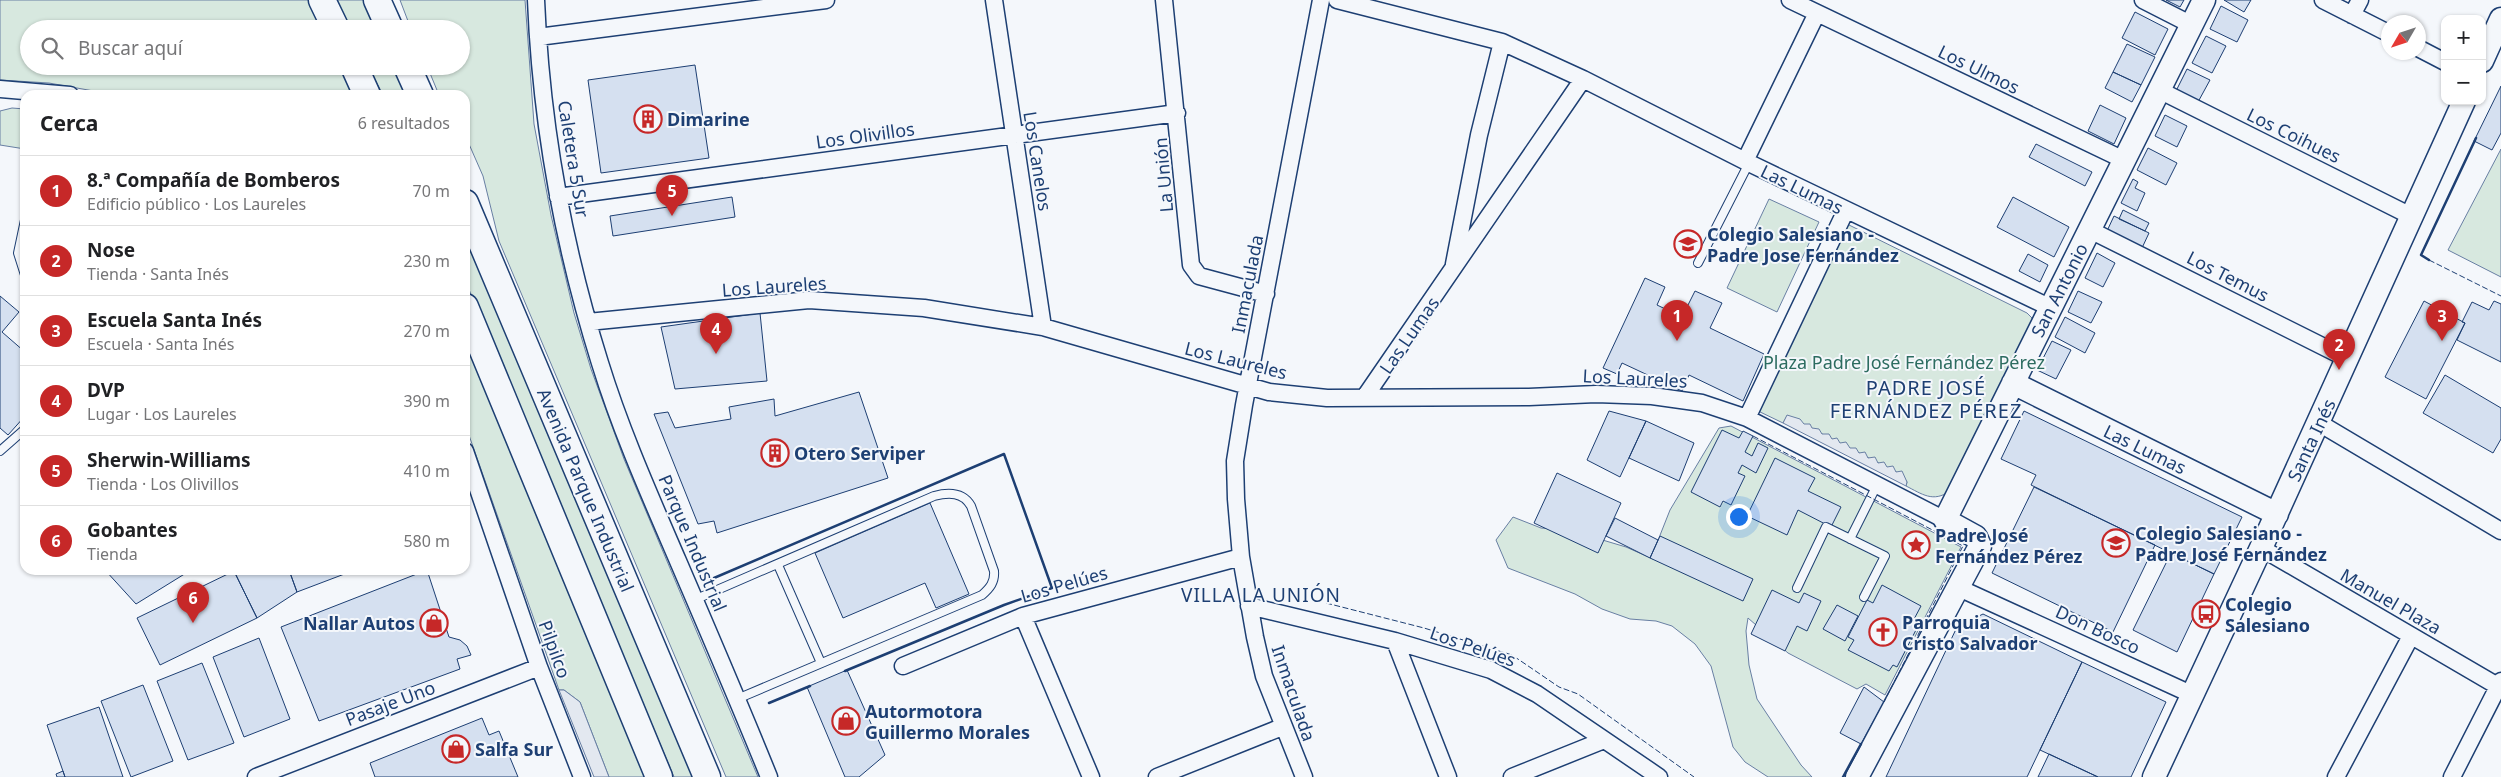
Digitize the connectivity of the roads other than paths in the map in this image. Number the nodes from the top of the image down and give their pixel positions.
1 (322, 0) edge
2 (377, 0) edge
3 (536, 0) edge
4 (826, 0) edge
5 (994, 0) edge
6 (1164, 0) edge
7 (1322, 0) edge
8 (1337, 0) edge
9 (1790, 0) edge
10 (2143, 0) edge
11 (2204, 0) edge
12 (2323, 0) edge
13 (2360, 0) edge
14 (1817, 13) junction
15 (2352, 15) junction
16 (2501, 19) edge
17 (332, 20) edge
18 (386, 20) edge
19 (2192, 25) junction
20 (2381, 30) edge
21 (538, 37) junction
22 (1502, 42) junction
23 (2426, 52) edge
24 (2441, 60) edge
25 (2482, 60) edge
26 (358, 75) edge
27 (411, 75) edge
28 (1583, 79) junction
29 (0, 89) edge
30 (365, 90) edge
31 (418, 90) edge
32 (2159, 90) junction
33 (20, 91) edge
34 (2462, 105) edge
35 (1177, 113) junction
36 (1014, 135) junction
37 (2124, 160) junction
38 (1747, 162) junction
39 (558, 197) junction
40 (1846, 210) junction
41 (470, 215) edge
42 (2411, 216) junction
43 (2090, 230) junction
44 (20, 244) edge
45 (20, 259) edge
46 (1698, 263) dead end
47 (1453, 271) junction
48 (1266, 294) junction
49 (2050, 308) junction
50 (470, 319) edge
51 (588, 322) junction
52 (1043, 327) junction
53 (2348, 359) junction
54 (2013, 383) junction
55 (1248, 386) junction
56 (1364, 398) junction
57 (1747, 418) junction
58 (2319, 423) junction
59 (20, 433) edge
60 (0, 451) edge
61 (470, 466) edge
62 (1877, 485) junction
63 (2277, 514) junction
64 (1945, 520) junction
65 (2501, 531) edge
66 (1850, 538) junction
67 (2261, 548) junction
68 (1241, 556) junction
69 (778, 564) junction
70 (1797, 588) dead end
71 (1959, 588) junction
72 (1864, 597) dead end
73 (694, 600) junction
74 (1249, 606) junction
75 (1023, 616) junction
76 (2411, 636) junction
77 (1394, 641) junction
78 (820, 663) junction
79 (903, 666) dead end
80 (539, 667) junction
81 (2500, 685) edge
82 (2193, 695) junction
83 (737, 699) junction
84 (1282, 726) junction
85 (1604, 740) junction
86 (256, 777) edge
87 (582, 777) edge
88 (659, 777) edge
89 (707, 777) edge
90 (770, 777) edge
91 (1091, 777) edge
92 (1157, 777) edge
93 (1304, 777) edge
94 (1448, 777) edge
95 (1512, 777) edge
96 (1659, 777) edge
97 (1857, 777) edge
98 (2154, 777) edge
99 (2336, 777) edge
100 (2452, 777) edge

1 - 17 highway
2 - 18 highway
3 - 21 street, Caletera 5 Sur
4 - 21 street
5 - 36 street, Los Canelos
6 - 35 street, La Unión
7 - 48 street, Inmaculada
8 - 22 street, Las Lumas
9 - 14 street, Los Ulmos
10 - 19 street
11 - 19 main road, San Antonio
12 - 15 street
13 - 15 street
14 - 37 street, Los Ulmos
14 - 38 street
15 - 20 street
16 - 25 main road
19 - 32 main road, San Antonio
21 - 39 street, Caletera 5 Sur
22 - 28 street, Las Lumas
22 - 47 street, Las Lumas
23 - 24 street
26 - 30 highway
27 - 31 highway
28 - 38 street, Las Lumas
28 - 47 street, Las Lumas
29 - 33 street
32 - 37 main road, San Antonio
32 - 42 street, Los Coihues
34 - 42 main road, Santa Inés
35 - 36 street, Los Olivillos
35 - 48 street, La Unión
36 - 39 street, Los Olivillos
36 - 52 street, Los Canelos
37 - 43 main road, San Antonio
38 - 40 street, Las Lumas
38 - 46 lane
39 - 51 street, Caletera 5 Sur
40 - 49 street, Las Lumas
40 - 57 street
41 - 89 highway, Avenida Parque Industrial
42 - 53 main road, Santa Inés
43 - 49 main road, San Antonio
43 - 53 street, Los Temus
44 - 45 lane
47 - 56 street, Las Lumas
48 - 55 street, Inmaculada
49 - 54 main road, San Antonio
50 - 88 highway
51 - 52 street, Los Laureles
51 - 73 street, Parque Industrial
52 - 55 street, Los Laureles
53 - 58 main road, Santa Inés
54 - 63 main road, Las Lumas
54 - 64 main road, San Antonio
55 - 56 street, Los Laureles
55 - 68 street, Inmaculada
56 - 57 street, Los Laureles
57 - 62 street, Los Laureles
58 - 63 main road, Santa Inés
58 - 65 street
59 - 60 lane
61 - 80 street, Pilpilco
62 - 64 street, Los Laureles
62 - 66 lane
63 - 67 main road, Santa Inés
64 - 71 main road
66 - 70 lane
66 - 72 lane
67 - 76 street, Manuel Plaza
67 - 82 main road, Santa Inés
68 - 74 street, Inmaculada
68 - 75 street, Los Pelúes
69 - 73 lane
69 - 78 lane
69 - 78 lane
71 - 82 street, Don Bosco
71 - 97 main road
73 - 83 street, Parque Industrial
74 - 77 street, Los Pelúes
74 - 84 street, Inmaculada
75 - 79 street, Los Pelúes
75 - 91 street
76 - 81 street, Manuel Plaza
76 - 99 street
77 - 85 street, Los Pelúes
77 - 94 street
78 - 83 lane
80 - 86 street, Pasaje Uno
80 - 87 street, Pilpilco
81 - 100 street
82 - 98 main road, Santa Inés
83 - 90 street, Parque Industrial
84 - 92 street
84 - 93 street, Inmaculada
85 - 95 street
85 - 96 street, Los Pelúes

